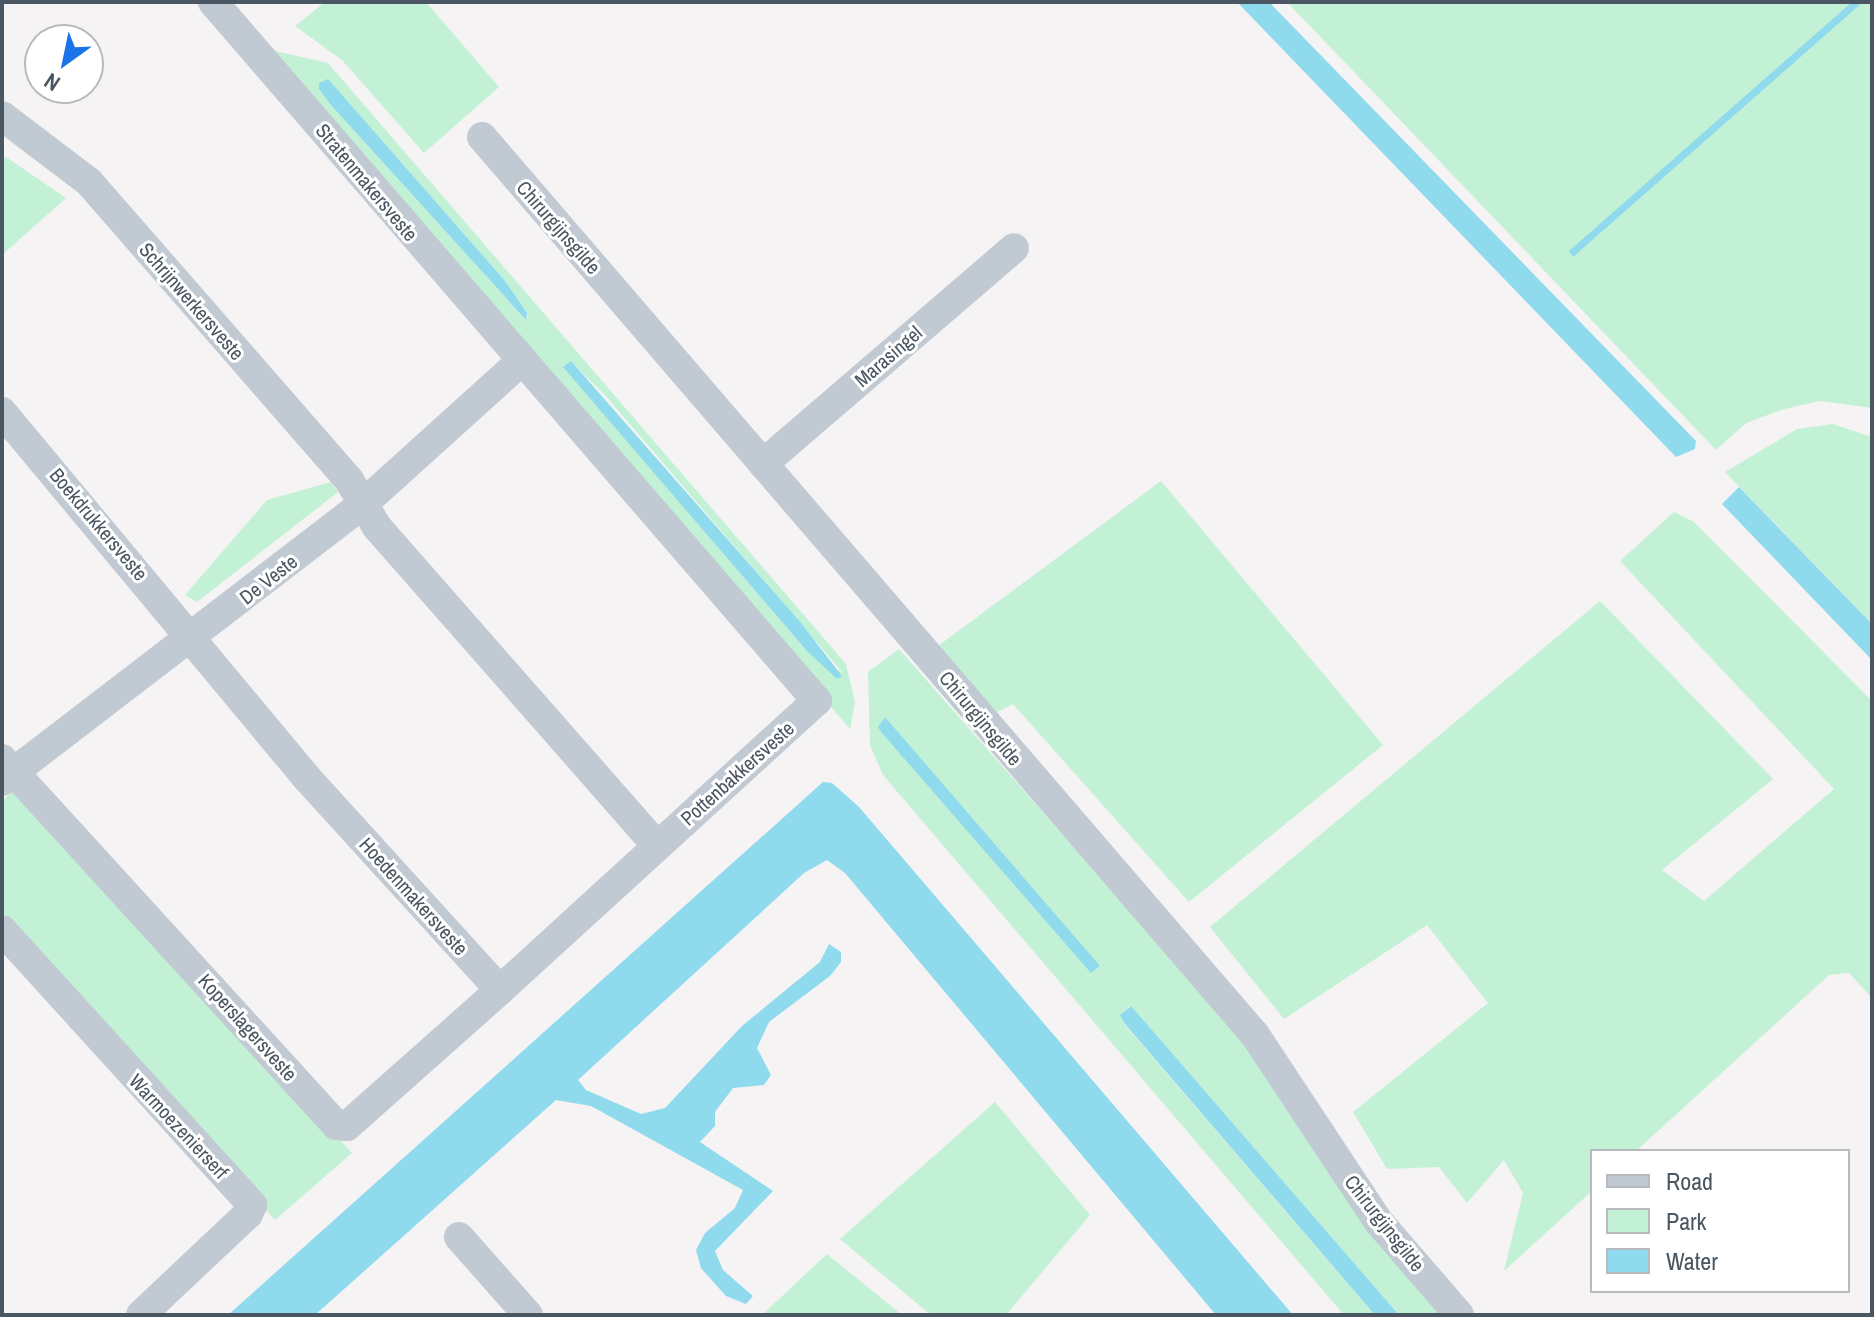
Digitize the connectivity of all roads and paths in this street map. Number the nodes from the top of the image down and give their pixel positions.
1 (213, 2) edge
2 (2, 116) edge
3 (482, 137) dead end
4 (1014, 248) dead end
5 (520, 362) junction
6 (2, 412) edge
7 (763, 464) junction
8 (362, 505) junction
9 (194, 638) junction
10 (6, 771) edge
11 (657, 846) junction
12 (2, 930) edge
13 (500, 990) junction
14 (459, 1237) dead end
15 (141, 1315) edge
16 (528, 1315) edge
17 (1459, 1315) edge

1 - 5 street, Stratenmakersveste
2 - 8 street, Schrijnwerkersveste
3 - 7 street, Chirurgijnsgilde
4 - 7 street, Marasingel
5 - 8 street, De Veste
5 - 11 street, Pottenbakkersveste
6 - 9 street, Boekdrukkersveste
7 - 17 street, Chirurgijnsgilde
8 - 9 street, De Veste
8 - 11 street
9 - 10 street, De Veste
9 - 13 street, Hoedenmakersveste
10 - 13 street, Koperslagersveste
11 - 13 street
12 - 15 street, Warmoezenierserf
14 - 16 street

